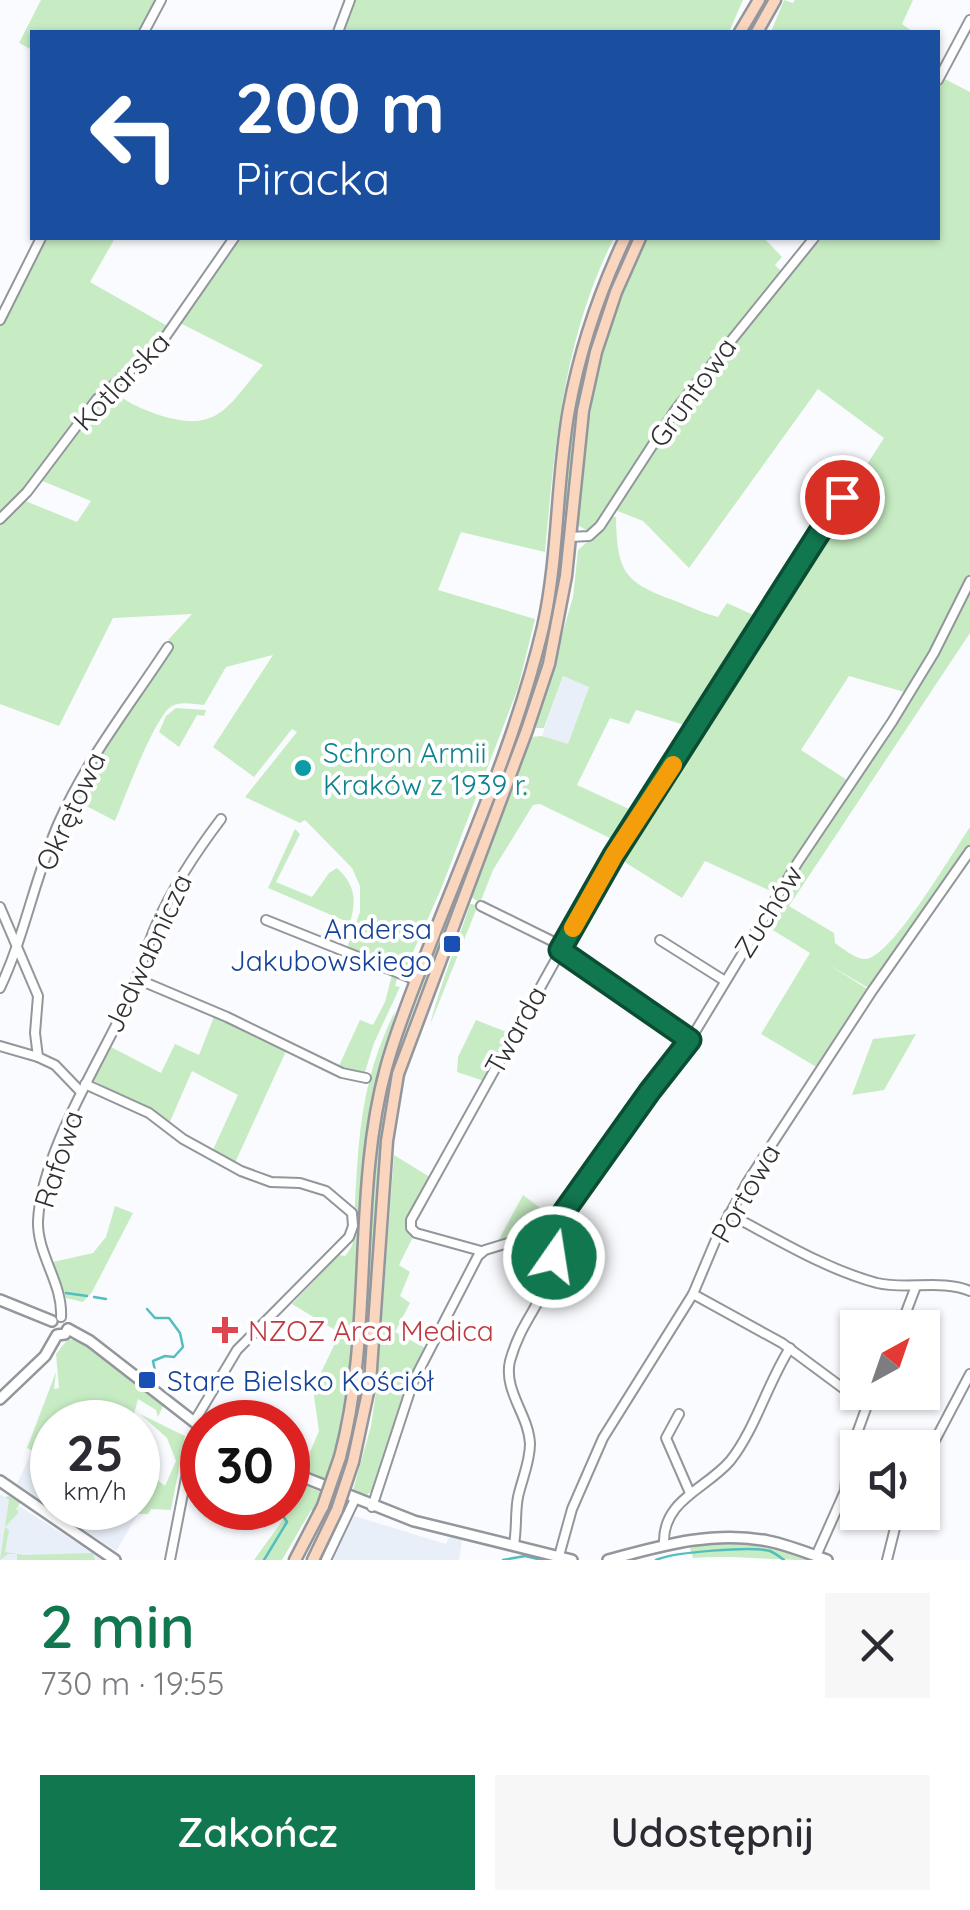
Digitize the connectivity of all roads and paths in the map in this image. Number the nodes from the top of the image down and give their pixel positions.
1 (161, 0) edge
2 (350, 0) edge
3 (759, 0) edge
4 (775, 0) edge
5 (970, 20) edge
6 (145, 30) edge
7 (339, 30) edge
8 (741, 30) edge
9 (758, 30) edge
10 (940, 76) edge
11 (40, 240) edge
12 (233, 240) edge
13 (624, 240) edge
14 (639, 240) edge
15 (812, 240) edge
16 (0, 320) edge
17 (861, 469) dead end
18 (0, 519) edge
19 (570, 536) junction
20 (970, 581) edge
21 (168, 646) dead end
22 (222, 820) dead end
23 (970, 851) edge
24 (481, 906) dead end
25 (0, 907) edge
26 (266, 920) dead end
27 (660, 940) dead end
28 (18, 944) junction
29 (560, 950) junction
30 (136, 979) junction
31 (416, 980) junction
32 (725, 980) junction
33 (0, 988) edge
34 (690, 1040) junction
35 (0, 1046) edge
36 (38, 1058) junction
37 (366, 1078) dead end
38 (82, 1088) junction
39 (729, 1214) junction
40 (551, 1230) junction
41 (482, 1251) junction
42 (916, 1286) junction
43 (970, 1291) edge
44 (693, 1294) junction
45 (0, 1300) edge
46 (907, 1310) edge
47 (57, 1319) junction
48 (68, 1329) junction
49 (57, 1335) junction
50 (790, 1348) junction
51 (970, 1374) edge
52 (840, 1386) edge
53 (0, 1399) edge
54 (212, 1400) edge
55 (180, 1410) edge
56 (866, 1410) edge
57 (679, 1414) dead end
58 (940, 1431) edge
59 (310, 1480) edge
60 (0, 1481) edge
61 (690, 1493) junction
62 (354, 1499) junction
63 (372, 1506) junction
64 (180, 1509) edge
65 (893, 1530) edge
66 (514, 1544) junction
67 (664, 1544) junction
68 (559, 1556) junction
69 (816, 1556) junction
70 (115, 1560) edge
71 (170, 1560) edge
72 (295, 1560) edge
73 (312, 1560) edge
74 (326, 1560) edge
75 (572, 1560) edge
76 (608, 1560) edge
77 (827, 1560) edge
78 (887, 1560) edge

1 - 6 street
2 - 7 street
3 - 8 main road
4 - 9 main road
5 - 10 street
11 - 16 street
12 - 18 street, Kotlarska
13 - 31 main road
14 - 19 main road
15 - 19 street, Gruntowa
17 - 29 street, Twarda
19 - 73 main road, bridge
20 - 32 street, Zuchów
21 - 28 street, Okrętowa
22 - 30 street, Jedwabnicza
23 - 39 street, Portowa
24 - 29 street
25 - 28 street
26 - 31 street
27 - 32 street
28 - 33 street, Okrętowa
28 - 36 street
29 - 34 street
29 - 41 street, Twarda
30 - 37 street
30 - 38 street, Jedwabnicza
31 - 72 main road, bridge
32 - 34 street, Zuchów
34 - 40 street, Zuchów
35 - 36 street
36 - 38 street, Rafowa
38 - 47 street, Rafowa
38 - 54 street
39 - 42 street
39 - 44 street, Portowa
40 - 41 street
40 - 66 street
41 - 63 street
42 - 43 street
42 - 46 street
44 - 50 street
44 - 68 street, Portowa
45 - 47 street
47 - 48 street
47 - 49 street
48 - 49 street
48 - 55 street
49 - 53 street
50 - 52 street
50 - 61 street
51 - 58 street
56 - 69 street
57 - 61 street
59 - 62 street
60 - 70 street
61 - 67 street
62 - 63 street
62 - 74 street
63 - 66 street
64 - 71 street
65 - 78 street
66 - 68 street
67 - 69 street
67 - 76 street
68 - 75 street
69 - 77 street

